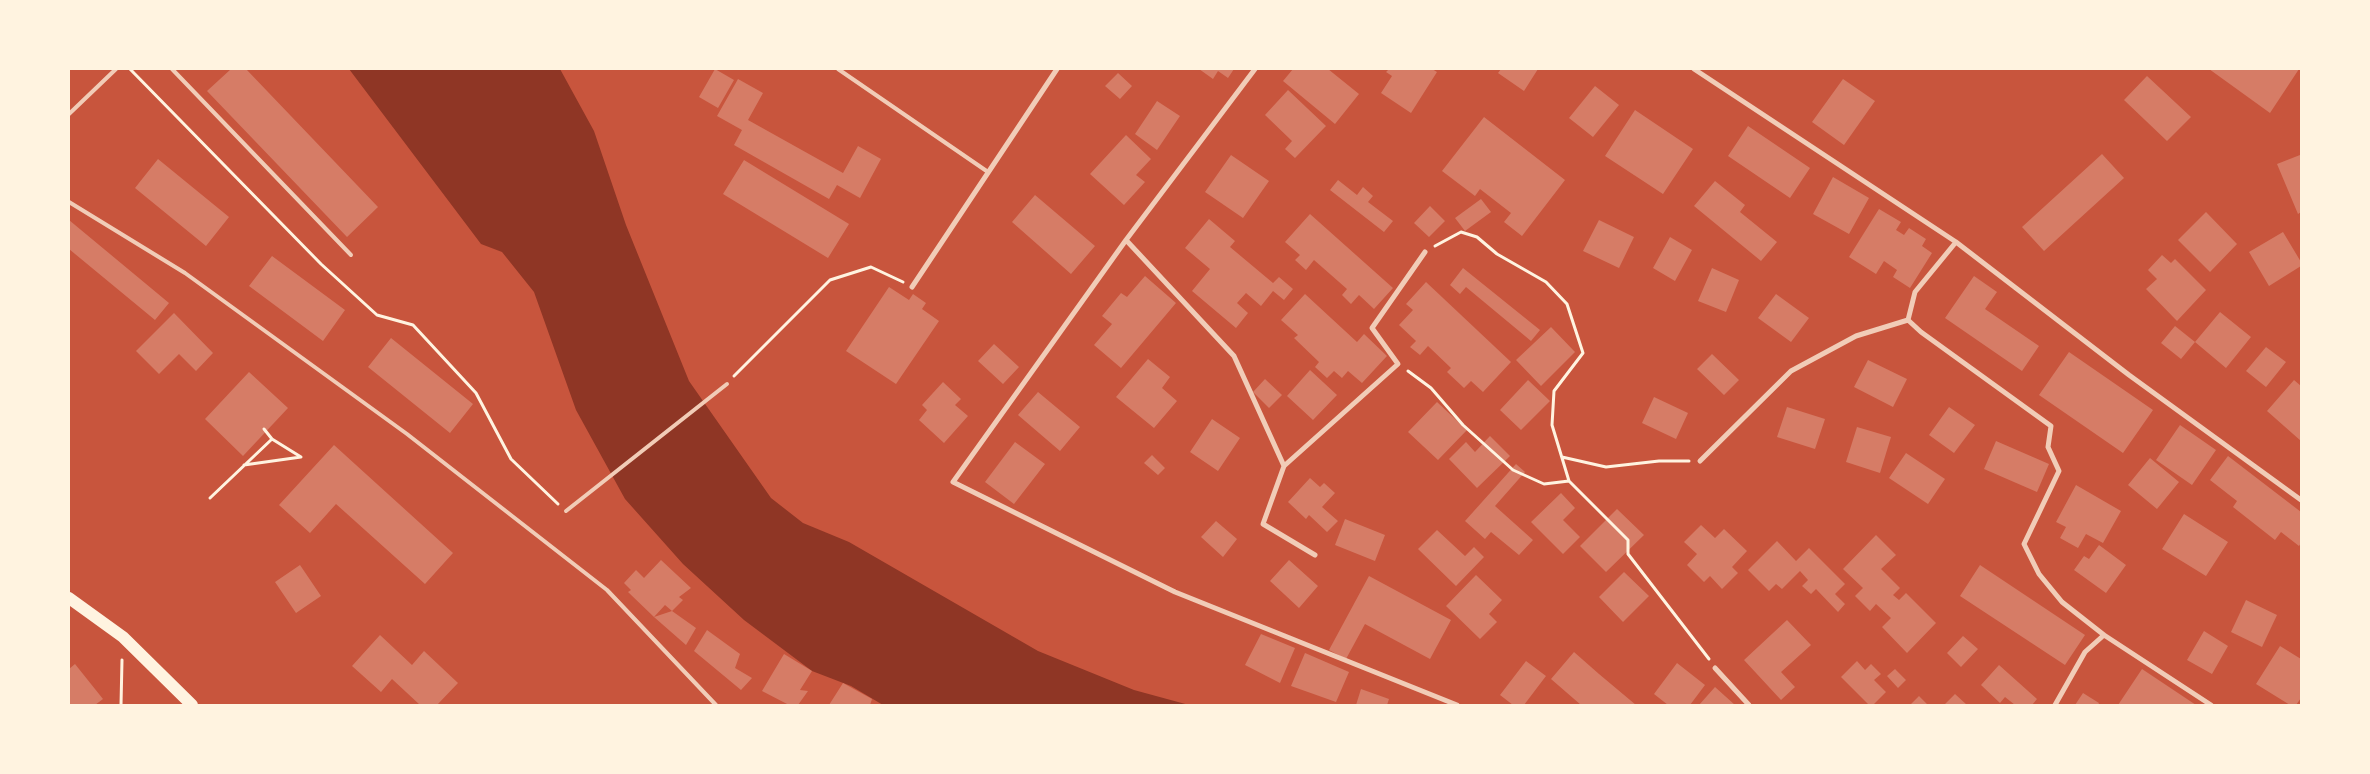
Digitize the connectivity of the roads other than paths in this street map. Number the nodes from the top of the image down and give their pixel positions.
1 (116, 69) edge
2 (172, 69) edge
3 (838, 69) edge
4 (1057, 69) edge
5 (1255, 69) edge
6 (1694, 69) edge
7 (69, 114) edge
8 (988, 172) junction
9 (69, 202) edge
10 (1126, 240) junction
11 (1956, 242) junction
12 (1425, 252) road end
13 (351, 255) dead end
14 (912, 287) road end
15 (1908, 320) junction
16 (726, 384) road end
17 (1700, 461) road end
18 (1284, 466) junction
19 (2301, 500) edge
20 (566, 512) road end
21 (1315, 555) dead end
22 (69, 598) edge
23 (2104, 635) junction
24 (1715, 668) road end
25 (192, 705) edge
26 (716, 705) edge
27 (1457, 705) edge
28 (1749, 705) edge
29 (2055, 705) edge
30 (2211, 705) edge

1 - 7 lane
2 - 13 lane
3 - 8 lane
4 - 8 street
5 - 10 street
6 - 11 street
8 - 14 street
9 - 26 lane
10 - 18 street
10 - 27 street
11 - 15 street
11 - 19 street
12 - 18 street
15 - 17 street
15 - 23 street
16 - 20 lane
18 - 21 street
22 - 25 main road
23 - 29 street
23 - 30 street
24 - 28 street

